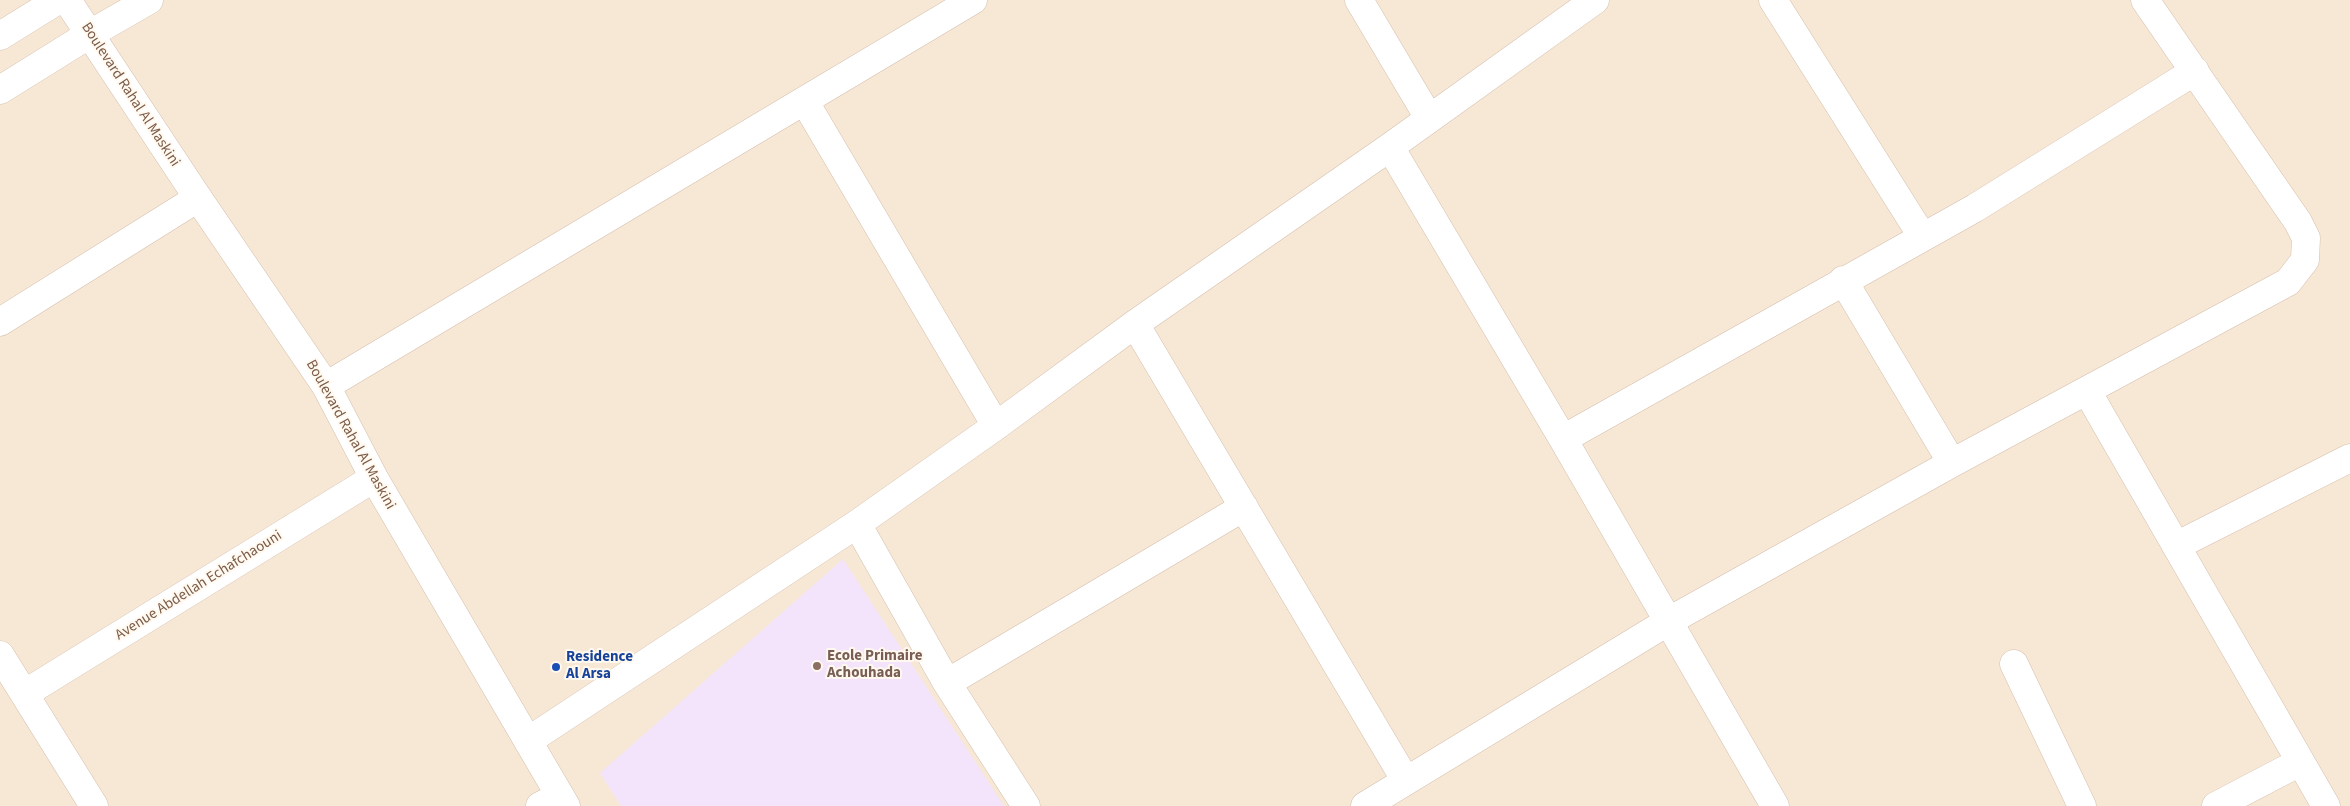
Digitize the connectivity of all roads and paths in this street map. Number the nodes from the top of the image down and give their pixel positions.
1 (58, 0) edge
2 (67, 0) edge
3 (149, 0) edge
4 (974, 0) edge
5 (1359, 0) edge
6 (1595, 0) edge
7 (1773, 0) edge
8 (2145, 0) edge
9 (90, 34) junction
10 (0, 36) edge
11 (2195, 72) junction
12 (0, 90) edge
13 (805, 102) junction
14 (1430, 118) junction
15 (1390, 147) junction
16 (198, 198) junction
17 (1922, 236) junction
18 (1843, 280) junction
19 (0, 322) edge
20 (1135, 324) junction
21 (326, 386) junction
22 (2087, 390) junction
23 (996, 426) junction
24 (1563, 439) junction
25 (2350, 458) edge
26 (1952, 463) junction
27 (374, 478) junction
28 (1244, 507) junction
29 (856, 524) junction
30 (2176, 546) junction
31 (1668, 621) junction
32 (0, 655) edge
33 (2014, 664) dead end
34 (947, 683) junction
35 (24, 694) junction
36 (528, 741) junction
37 (2300, 762) junction
38 (1406, 781) junction
39 (555, 803) edge
40 (94, 806) edge
41 (1026, 806) edge
42 (1365, 806) edge
43 (1775, 806) edge
44 (2082, 806) edge
45 (2216, 806) edge
46 (2326, 806) edge

1 - 10 street
2 - 9 street, Boulevard Rahal Al Maskini
3 - 9 street
4 - 13 street
5 - 14 street
6 - 14 street
7 - 17 street
8 - 11 street
9 - 12 street
9 - 16 street, Boulevard Rahal Al Maskini
11 - 17 street
11 - 22 street
13 - 21 street
13 - 23 street
14 - 15 street
15 - 20 street
15 - 24 street
16 - 19 street
16 - 21 street, Boulevard Rahal Al Maskini
17 - 18 street
18 - 24 street
18 - 26 street
20 - 23 street
20 - 28 street
21 - 27 street, Boulevard Rahal Al Maskini
22 - 26 street
22 - 30 street
23 - 29 street
24 - 31 street
25 - 30 street
26 - 31 street
27 - 35 street, Avenue Abdellah Echafchaouni
27 - 36 street, Boulevard Rahal Al Maskini
28 - 34 street
28 - 38 street
29 - 34 street
29 - 36 street
30 - 37 street
31 - 38 street
31 - 43 street
32 - 35 street
33 - 44 street
34 - 41 street
35 - 40 street
36 - 39 street, Boulevard Rahal Al Maskini
37 - 45 street
37 - 46 street
38 - 42 street

